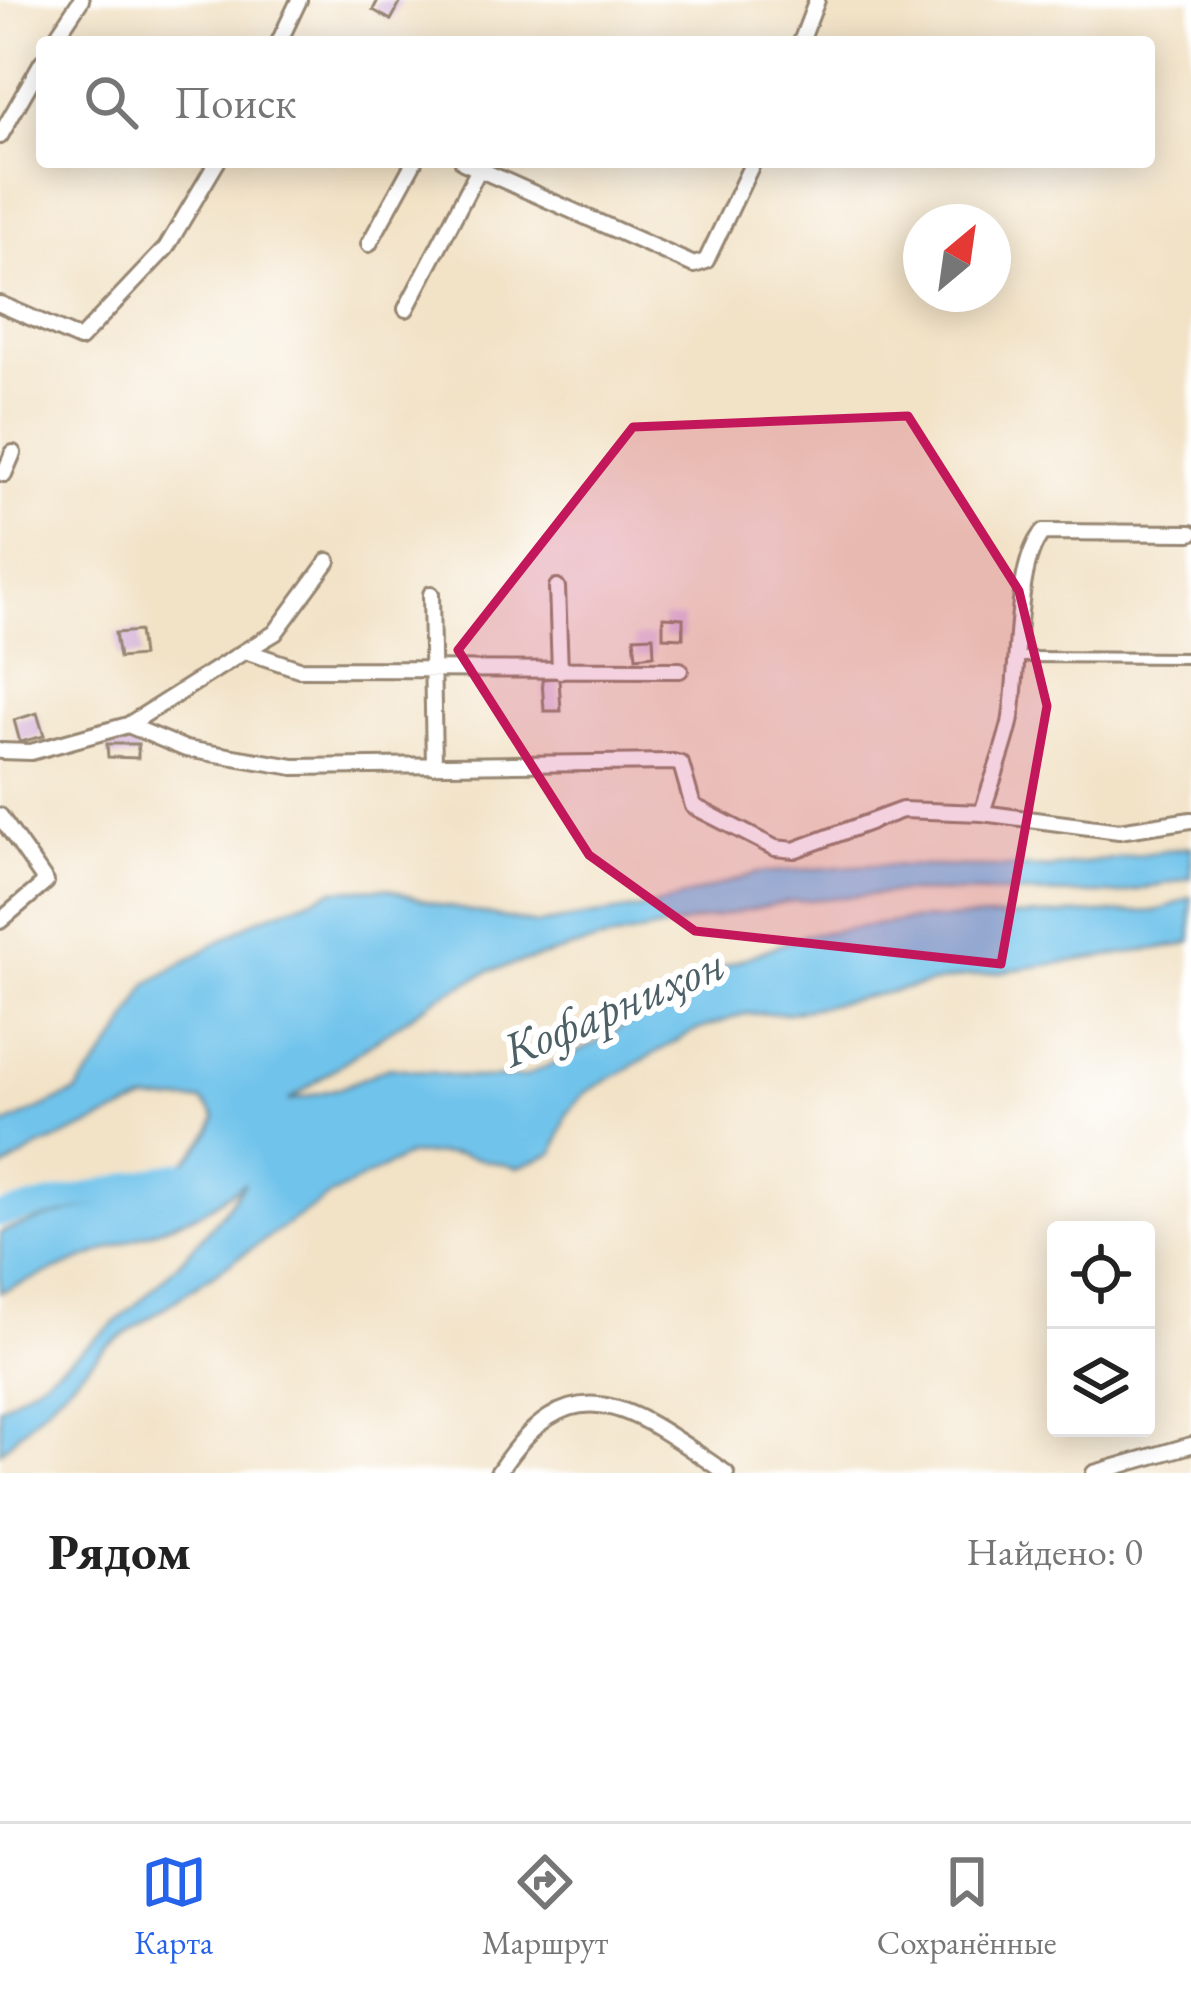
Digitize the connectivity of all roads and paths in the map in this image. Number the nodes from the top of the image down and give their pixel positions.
1 (81, 0) edge
2 (299, 0) edge
3 (817, 0) edge
4 (57, 36) edge
5 (282, 36) edge
6 (803, 36) edge
7 (36, 73) edge
8 (0, 136) edge
9 (213, 168) edge
10 (411, 168) edge
11 (473, 168) edge
12 (750, 168) edge
13 (478, 171) junction
14 (369, 244) dead end
15 (0, 304) edge
16 (406, 309) dead end
17 (13, 453) dead end
18 (0, 472) edge
19 (1191, 533) edge
20 (328, 561) dead end
21 (557, 587) dead end
22 (431, 594) dead end
23 (245, 651) junction
24 (1020, 657) junction
25 (1191, 658) edge
26 (433, 670) junction
27 (680, 670) dead end
28 (560, 671) junction
29 (128, 725) junction
30 (0, 751) edge
31 (434, 766) junction
32 (982, 813) junction
33 (0, 816) edge
34 (1191, 820) edge
35 (0, 921) edge
36 (1191, 1445) edge
37 (498, 1473) edge
38 (726, 1473) edge
39 (1094, 1473) edge

1 - 4 street
2 - 5 street
3 - 6 street
7 - 8 street
9 - 15 street
10 - 14 street
11 - 13 street
12 - 13 street
13 - 16 street
17 - 18 street
19 - 24 street
20 - 23 street
21 - 28 street
22 - 26 street
23 - 26 street
23 - 29 street
24 - 25 lane
24 - 32 street
26 - 28 street
26 - 31 street
27 - 28 street
29 - 30 street
29 - 31 street
31 - 32 street
32 - 34 street
33 - 35 street
36 - 39 street
37 - 38 street

